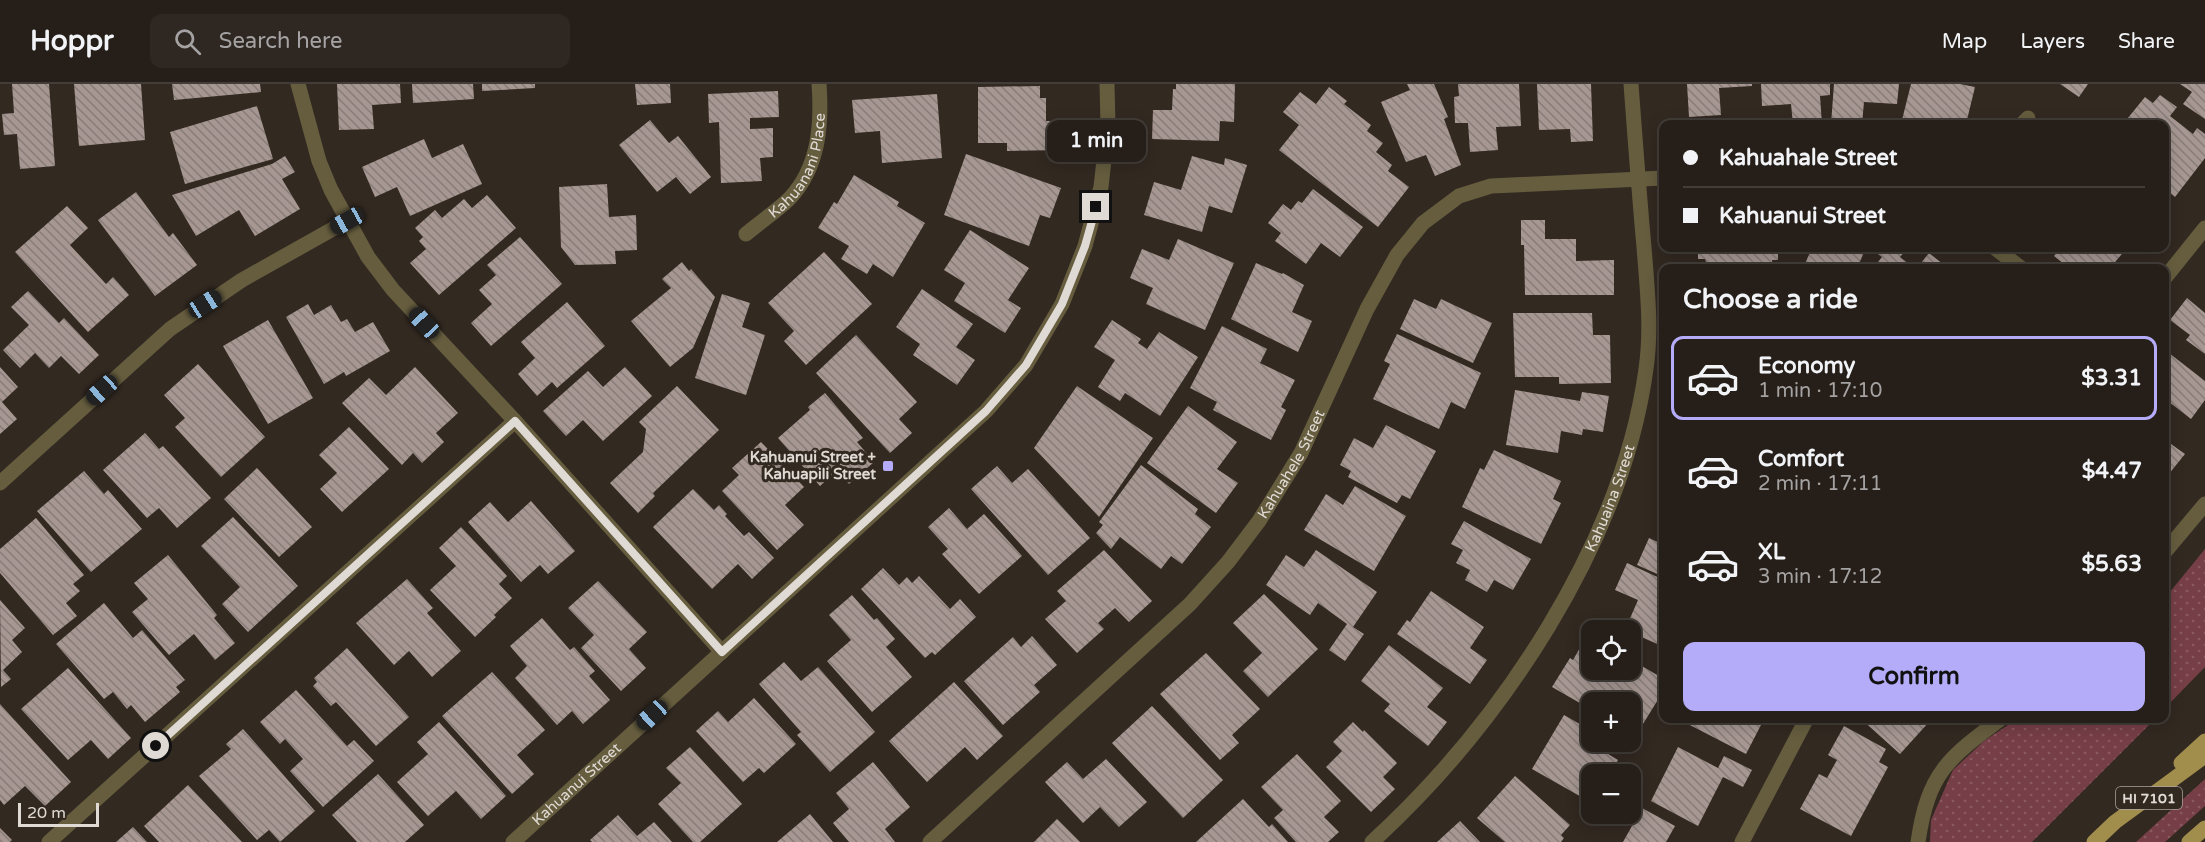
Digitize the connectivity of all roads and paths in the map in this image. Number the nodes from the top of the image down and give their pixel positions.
1 (298, 84) edge
2 (819, 84) edge
3 (1107, 84) edge
4 (1631, 84) edge
5 (1659, 178) edge
6 (1638, 179) junction
7 (347, 221) junction
8 (2205, 228) edge
9 (746, 234) dead end
10 (2000, 252) edge
11 (2016, 264) edge
12 (2169, 273) edge
13 (515, 421) junction
14 (0, 483) edge
15 (2205, 504) edge
16 (2169, 547) edge
17 (722, 652) junction
18 (1804, 723) edge
19 (1995, 723) edge
20 (2205, 741) edge
21 (2205, 756) edge
22 (2115, 822) junction
23 (2205, 828) edge
24 (50, 842) edge
25 (513, 842) edge
26 (930, 842) edge
27 (1372, 842) edge
28 (1742, 842) edge
29 (1918, 842) edge
30 (2094, 842) edge
31 (2189, 842) edge

1 - 7 street
2 - 9 street, Kahuanani Place
3 - 17 street, Kahuanui Street
4 - 6 street, Kahuaina Street
5 - 6 street, Kahuahele Street
6 - 26 street, Kahuahele Street
6 - 27 street, Kahuaina Street
7 - 13 street
7 - 14 street
8 - 12 street
10 - 11 street
13 - 17 street
13 - 24 street
15 - 16 street
17 - 25 street, Kahuanui Street
18 - 28 street
19 - 29 street
20 - 22 main road
21 - 22 main road, HI 7101
22 - 30 main road, HI 7101
23 - 31 main road

